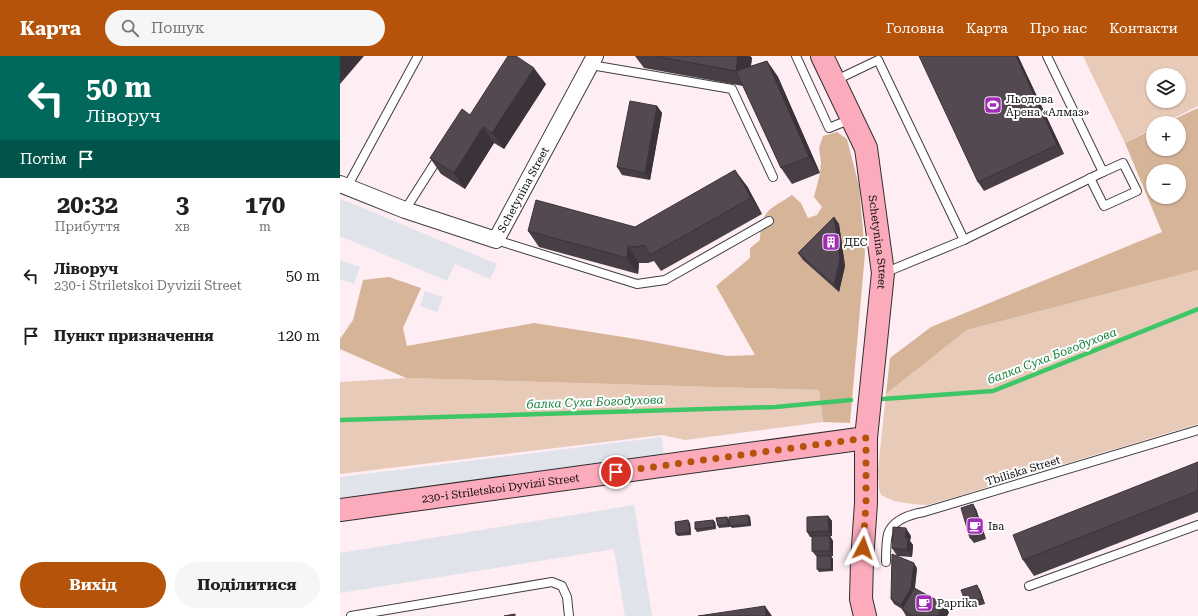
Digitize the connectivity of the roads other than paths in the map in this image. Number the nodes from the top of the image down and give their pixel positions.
1 (418, 56) edge
2 (796, 56) edge
3 (822, 56) edge
4 (886, 56) edge
5 (1046, 56) edge
6 (593, 60) edge
7 (878, 60) junction
8 (834, 81) junction
9 (852, 118) junction
10 (443, 149) edge
11 (1103, 172) junction
12 (773, 177) edge
13 (1090, 178) junction
14 (343, 186) edge
15 (406, 210) junction
16 (768, 221) dead end
17 (496, 240) junction
18 (964, 240) junction
19 (883, 273) junction
20 (1198, 430) edge
21 (866, 438) junction
22 (340, 510) edge
23 (1198, 524) edge
24 (886, 562) dead end
25 (1028, 586) dead end
26 (351, 616) edge
27 (569, 616) edge
28 (865, 616) edge

1 - 14 lane
2 - 9 lane
3 - 8 street, Schetynina Street
4 - 7 lane
5 - 11 lane
6 - 12 lane
6 - 17 street, Schetynina Street
7 - 8 lane
7 - 18 lane
8 - 9 street, Schetynina Street
9 - 19 street, Schetynina Street
10 - 15 lane
11 - 13 lane
11 - 13 lane
13 - 18 lane
14 - 15 street, Schetynina Street
15 - 17 street, Schetynina Street
16 - 17 lane
18 - 19 lane
19 - 21 street, Schetynina Street
20 - 24 lane, Tbiliska Street
21 - 22 street, 230-i Striletskoi Dyvizii Street
21 - 28 street
23 - 25 lane
26 - 27 lane

